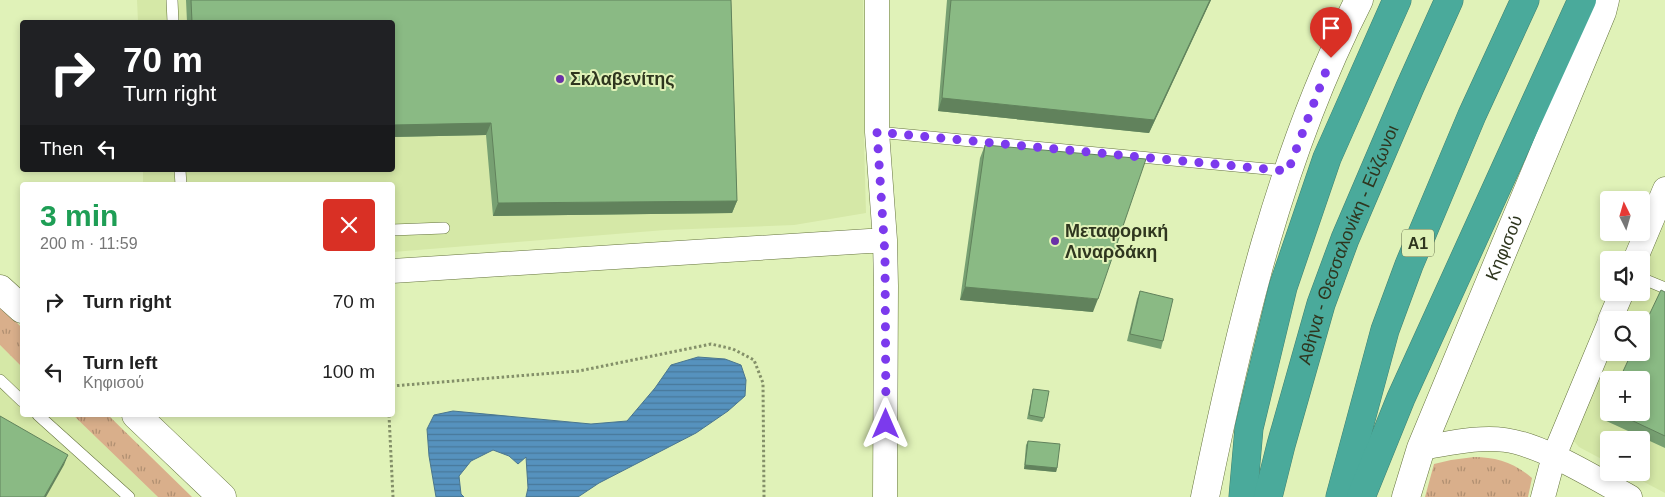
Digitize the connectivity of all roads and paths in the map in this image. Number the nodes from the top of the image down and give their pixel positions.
1 (172, 0) edge
2 (878, 0) edge
3 (1359, 0) edge
4 (1398, 0) edge
5 (1449, 0) edge
6 (1525, 0) edge
7 (1582, 0) edge
8 (1605, 0) edge
9 (173, 20) edge
10 (877, 132) junction
11 (1288, 171) junction
12 (1665, 189) edge
13 (444, 228) dead end
14 (395, 230) edge
15 (884, 240) junction
16 (1639, 251) edge
17 (395, 270) edge
18 (1650, 282) edge
19 (1665, 288) edge
20 (0, 289) edge
21 (20, 307) edge
22 (1600, 346) edge
23 (0, 380) edge
24 (395, 386) edge
25 (20, 399) edge
26 (40, 417) edge
27 (138, 417) edge
28 (388, 417) edge
29 (1421, 448) junction
30 (1554, 456) junction
31 (129, 497) edge
32 (222, 497) edge
33 (393, 497) edge
34 (764, 497) edge
35 (885, 497) edge
36 (1205, 497) edge
37 (1243, 497) edge
38 (1268, 497) edge
39 (1340, 497) edge
40 (1361, 497) edge
41 (1406, 497) edge
42 (1543, 497) edge
43 (1630, 497) edge

1 - 9 lane
2 - 10 street
3 - 11 street
4 - 37 highway
5 - 38 highway, Αθήνα - Θεσσαλονίκη - Εύζωνοι
6 - 39 highway, Α1
7 - 40 highway
8 - 29 street, Κηφισού
10 - 11 lane
10 - 15 street
11 - 36 street
12 - 16 street
13 - 14 lane
15 - 17 street
15 - 35 street
18 - 19 lane
20 - 21 street
22 - 30 street
23 - 25 lane
24 - 34 path
26 - 31 lane
27 - 32 street
28 - 33 path
29 - 30 street
29 - 41 street, Κηφισού
30 - 42 street
30 - 43 street

